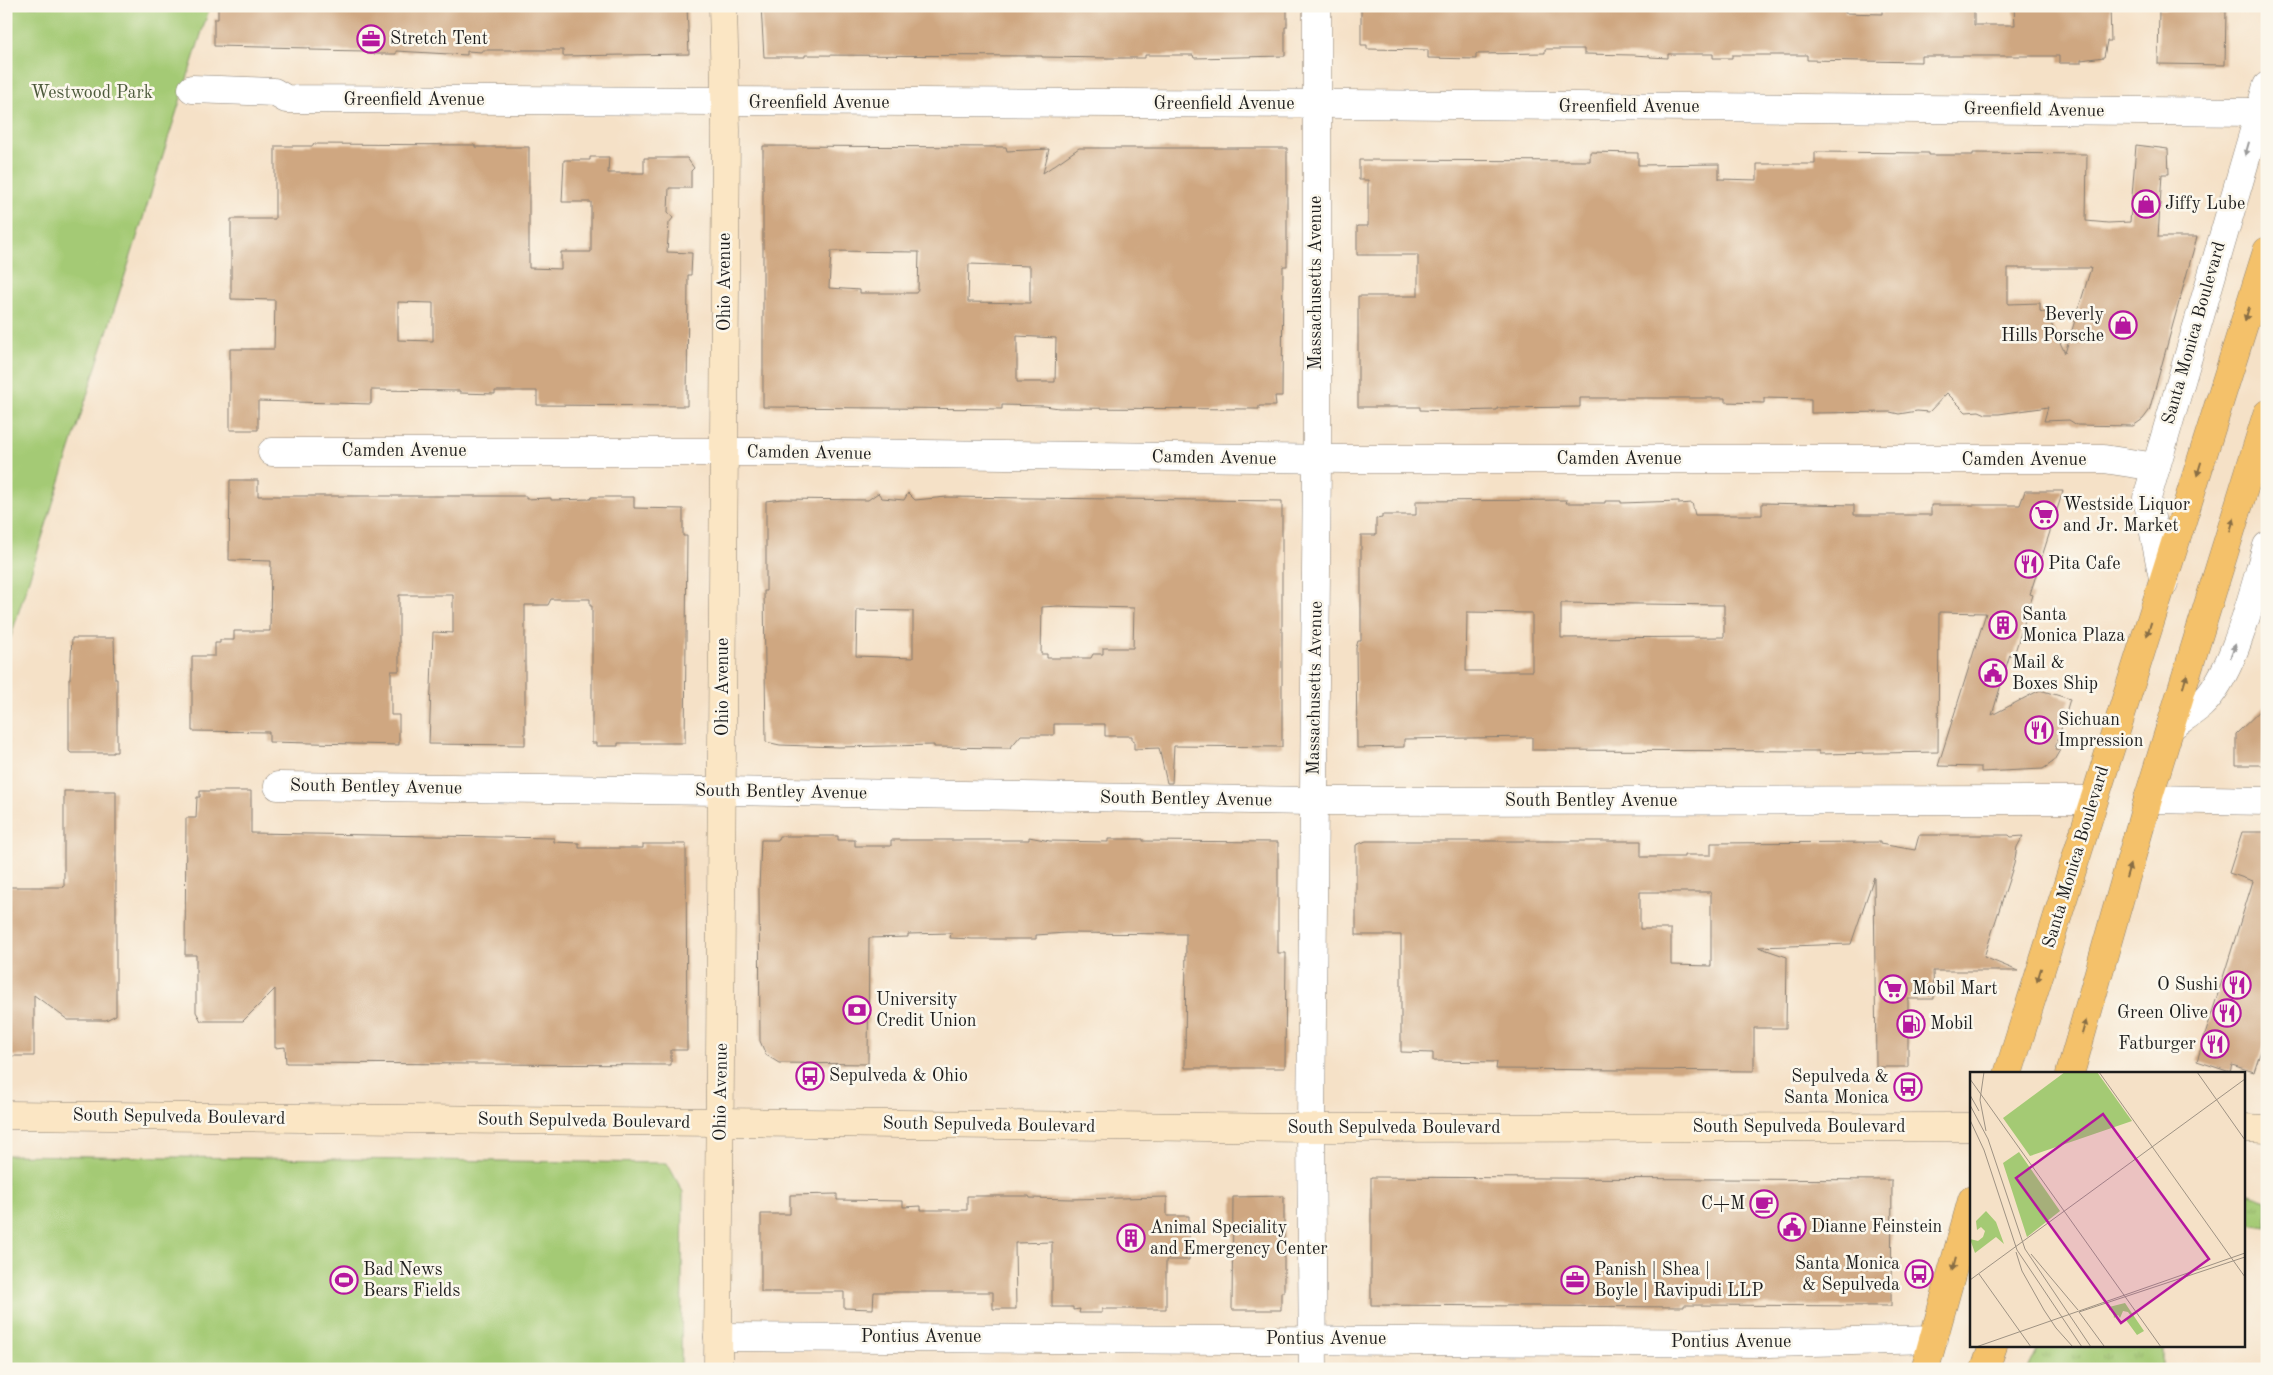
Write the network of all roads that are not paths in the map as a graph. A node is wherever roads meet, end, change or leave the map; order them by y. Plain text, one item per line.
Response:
1 (722, 6) edge
2 (1317, 6) edge
3 (2267, 86) edge
4 (192, 89) dead end
5 (726, 102) junction
6 (1316, 104) junction
7 (2258, 112) junction
8 (2267, 250) edge
9 (2267, 414) edge
10 (272, 452) dead end
11 (724, 452) junction
12 (1317, 459) junction
13 (2156, 467) junction
14 (2267, 546) edge
15 (2164, 583) junction
16 (2170, 727) junction
17 (278, 786) dead end
18 (723, 791) junction
19 (2148, 799) junction
20 (2093, 800) junction
21 (2267, 800) edge
22 (1314, 802) junction
23 (2009, 1072) edge
24 (2071, 1072) edge
25 (6, 1115) edge
26 (720, 1123) junction
27 (1970, 1127) edge
28 (1311, 1128) junction
29 (2246, 1128) edge
30 (2267, 1128) edge
31 (1970, 1207) edge
32 (718, 1337) junction
33 (1313, 1339) junction
34 (1934, 1339) junction
35 (1992, 1348) edge
36 (718, 1369) edge
37 (1313, 1369) edge
38 (1925, 1369) edge
39 (1986, 1369) edge

1 - 5 main road, Ohio Avenue
2 - 6 street, Massachusetts Avenue
3 - 7 street, Santa Monica Boulevard
4 - 5 street, Greenfield Avenue
5 - 6 street, Greenfield Avenue
5 - 11 main road, Ohio Avenue
6 - 7 street, Greenfield Avenue
6 - 12 street, Massachusetts Avenue
7 -> 13 street, Santa Monica Boulevard
8 -> 15 main road, Santa Monica Boulevard
16 -> 9 main road
10 - 11 street, Camden Avenue
11 - 12 street, Camden Avenue
11 - 18 main road, Ohio Avenue
12 - 13 street, Camden Avenue
12 - 22 street, Massachusetts Avenue
13 - 15 street, Santa Monica Boulevard
16 -> 14 street
15 -> 20 main road, Santa Monica Boulevard
16 - 19 main road
17 - 18 street, South Bentley Avenue
18 - 22 street, South Bentley Avenue
18 - 26 main road, Ohio Avenue
19 - 21 street
24 -> 19 main road
20 - 22 street, South Bentley Avenue
20 -> 23 main road, Santa Monica Boulevard
22 - 28 street, Massachusetts Avenue
25 - 26 main road, South Sepulveda Boulevard
26 - 28 main road, South Sepulveda Boulevard
26 - 32 main road, Ohio Avenue
27 - 28 main road, South Sepulveda Boulevard
28 - 33 street, Massachusetts Avenue
29 - 30 main road
31 -> 34 main road
32 - 33 street, Pontius Avenue
32 - 36 main road, Ohio Avenue
33 - 34 street, Pontius Avenue
33 - 37 street, Massachusetts Avenue
34 - 38 main road
35 - 39 main road

